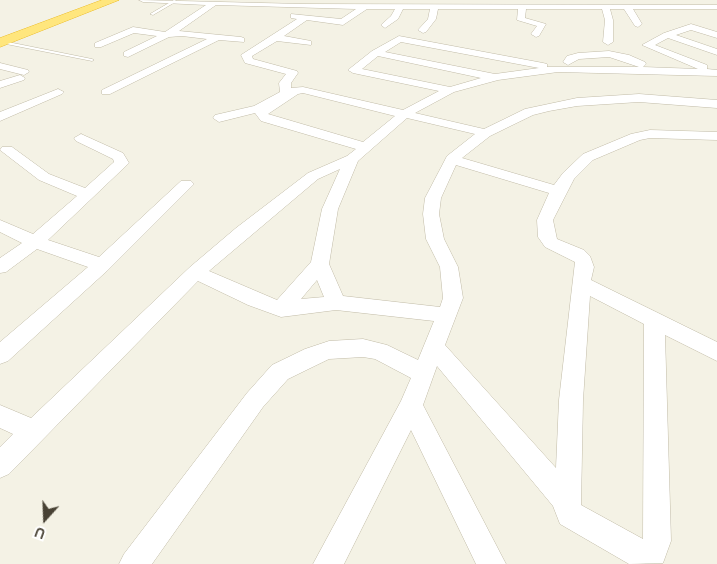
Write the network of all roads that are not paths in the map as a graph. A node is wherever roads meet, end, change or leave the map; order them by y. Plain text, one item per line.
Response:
1 (113, 0) edge
2 (143, 0) edge
3 (175, 1) edge
4 (214, 3) junction
5 (224, 3) junction
6 (318, 3) edge
7 (444, 3) edge
8 (252, 4) junction
9 (303, 6) junction
10 (365, 6) junction
11 (400, 6) junction
12 (434, 7) junction
13 (522, 7) junction
14 (627, 7) junction
15 (712, 7) edge
16 (606, 8) junction
17 (671, 8) junction
18 (152, 14) dead end
19 (239, 15) dead end
20 (304, 18) junction
21 (638, 24) dead end
22 (384, 25) dead end
23 (423, 30) dead end
24 (182, 33) junction
25 (717, 33) edge
26 (536, 34) dead end
27 (667, 34) junction
28 (165, 35) junction
29 (218, 37) junction
30 (276, 38) junction
31 (241, 40) dead end
32 (608, 42) dead end
33 (308, 43) dead end
34 (1, 44) edge
35 (717, 52) edge
36 (376, 53) junction
37 (128, 54) junction
38 (92, 60) dead end
39 (164, 64) junction
40 (0, 66) edge
41 (563, 69) junction
42 (614, 69) junction
43 (654, 70) junction
44 (717, 73) edge
45 (497, 77) junction
46 (0, 85) edge
47 (450, 90) junction
48 (632, 90) junction
49 (58, 92) dead end
50 (106, 92) dead end
51 (715, 105) edge
52 (406, 113) junction
53 (0, 117) edge
54 (219, 118) dead end
55 (485, 133) junction
56 (717, 136) edge
57 (81, 138) dead end
58 (365, 147) junction
59 (7, 150) dead end
60 (352, 158) junction
61 (452, 160) junction
62 (313, 176) junction
63 (340, 183) junction
64 (186, 184) dead end
65 (558, 191) junction
66 (86, 194) junction
67 (0, 225) edge
68 (35, 242) junction
69 (320, 264) junction
70 (102, 265) junction
71 (0, 266) edge
72 (196, 272) junction
73 (581, 283) junction
74 (336, 303) junction
75 (281, 309) junction
76 (446, 315) junction
77 (654, 319) junction
78 (434, 348) junction
79 (717, 352) edge
80 (0, 355) edge
81 (424, 374) junction
82 (411, 406) junction
83 (0, 416) edge
84 (34, 432) junction
85 (0, 465) edge
86 (567, 500) junction
87 (134, 564) edge
88 (328, 564) edge
89 (491, 564) edge

1 - 34 highway
2 - 3 street
3 - 4 street
3 - 18 lane
4 - 5 street
4 - 28 street
5 - 8 street
5 - 24 street
6 - 9 street
6 - 10 street
7 - 12 street
7 - 13 street
8 - 9 street
8 - 19 street
9 - 20 street
10 - 11 street
10 - 20 street
11 - 12 street
11 - 22 street
12 - 23 street
13 - 16 street
13 - 26 street
14 - 16 street
14 - 17 street
14 - 21 street
15 - 17 street
16 - 32 street
17 - 25 street
20 - 30 street
24 - 28 street
24 - 29 street
25 - 27 street
27 - 35 street
27 - 44 street
28 - 37 street
28 - 37 street
29 - 31 street
29 - 39 street
30 - 33 street
30 - 54 street
34 - 38 lane
36 - 41 street
36 - 45 street
36 - 47 street
37 - 39 street
39 - 50 street
40 - 46 street
41 - 42 street
41 - 43 street
41 - 45 street
42 - 43 street
42 - 48 street
43 - 44 street
45 - 47 street
47 - 52 street
48 - 51 street
48 - 55 street
49 - 53 street
52 - 55 street
52 - 58 street
52 - 58 street
55 - 61 street
56 - 65 street
57 - 66 street
58 - 60 street
59 - 66 street
60 - 62 street
60 - 63 street
61 - 65 street
61 - 76 street
62 - 63 street
62 - 72 street
63 - 69 street
64 - 70 street
65 - 73 street
66 - 68 street
67 - 68 street
68 - 70 street
68 - 71 street
69 - 74 street
69 - 75 street
70 - 80 street
72 - 75 street
72 - 84 street
73 - 77 street
73 - 86 street
74 - 75 street
74 - 76 street
76 - 78 street
77 - 79 street
77 - 86 street
78 - 81 street
78 - 86 street
81 - 82 street
81 - 87 street
82 - 88 street
82 - 89 street
83 - 84 street
84 - 85 street

